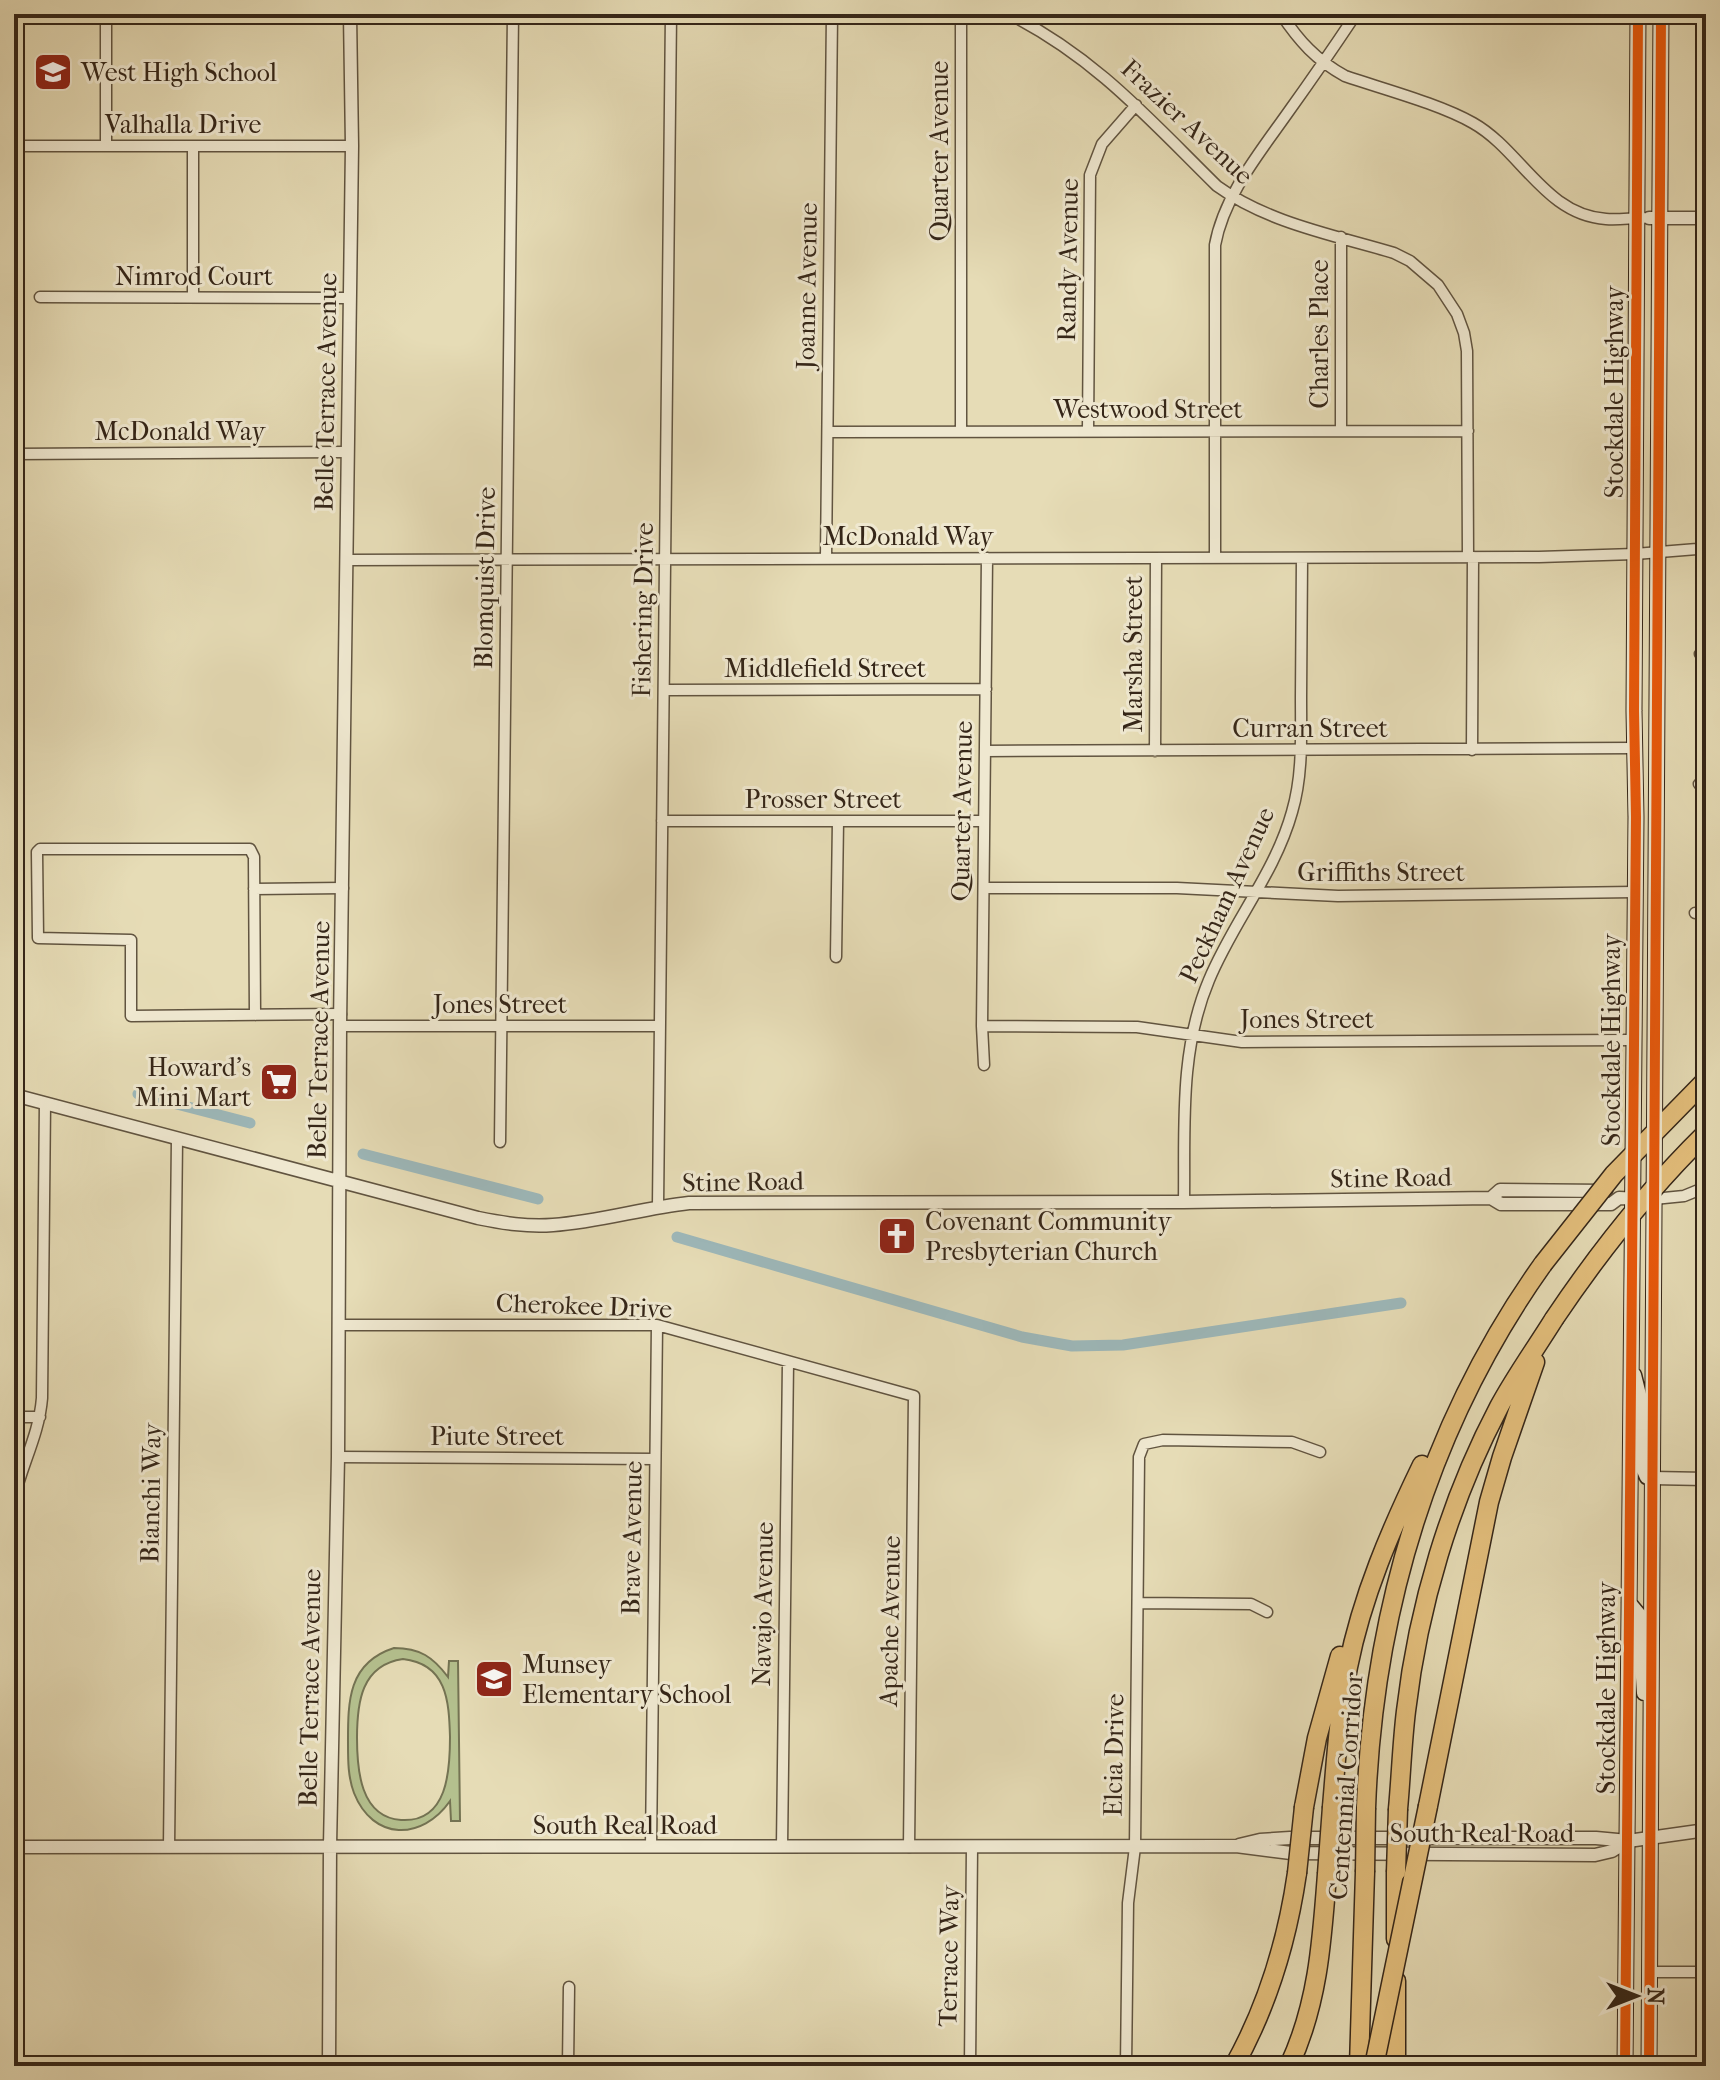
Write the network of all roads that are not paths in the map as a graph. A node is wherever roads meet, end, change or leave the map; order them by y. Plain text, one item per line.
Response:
1 (106, 14) edge
2 (350, 14) edge
3 (513, 14) edge
4 (671, 14) edge
5 (832, 14) edge
6 (961, 14) edge
7 (1009, 14) edge
8 (1281, 14) edge
9 (1356, 14) edge
10 (1638, 14) edge
11 (1661, 14) edge
12 (1323, 63) junction
13 (1136, 105) junction
14 (14, 146) edge
15 (106, 146) junction
16 (193, 146) junction
17 (352, 146) junction
18 (1232, 197) junction
19 (1649, 218) junction
20 (1706, 218) edge
21 (1341, 237) junction
22 (40, 297) dead end
23 (193, 297) junction
24 (349, 298) junction
25 (961, 431) junction
26 (1088, 431) junction
27 (1214, 431) junction
28 (1341, 431) junction
29 (1468, 431) junction
30 (828, 432) junction
31 (347, 452) junction
32 (14, 454) edge
33 (1706, 544) edge
34 (1647, 553) junction
35 (1470, 557) junction
36 (665, 558) junction
37 (826, 558) junction
38 (987, 558) junction
39 (1156, 558) junction
40 (1215, 558) junction
41 (1302, 558) junction
42 (507, 559) junction
43 (347, 560) junction
44 (986, 689) junction
45 (664, 690) junction
46 (1635, 748) junction
47 (1301, 750) junction
48 (1472, 750) junction
49 (985, 751) junction
50 (1155, 751) junction
51 (662, 821) junction
52 (838, 821) junction
53 (984, 821) junction
54 (343, 888) junction
55 (984, 888) junction
56 (254, 889) junction
57 (1256, 892) junction
58 (1634, 892) junction
59 (836, 957) dead end
60 (255, 1015) junction
61 (340, 1020) junction
62 (502, 1026) junction
63 (660, 1026) junction
64 (982, 1026) junction
65 (1192, 1035) junction
66 (1632, 1040) junction
67 (984, 1065) dead end
68 (1706, 1080) edge
69 (14, 1095) edge
70 (45, 1103) junction
71 (1706, 1133) edge
72 (177, 1139) junction
73 (500, 1142) dead end
74 (340, 1181) junction
75 (1706, 1187) edge
76 (1625, 1198) junction
77 (1654, 1199) junction
78 (1184, 1202) junction
79 (658, 1206) junction
80 (1551, 1324) junction
81 (339, 1325) junction
82 (657, 1325) junction
83 (1481, 1361) junction
84 (788, 1362) junction
85 (1630, 1364) junction
86 (914, 1396) joint
87 (14, 1417) edge
88 (40, 1417) junction
89 (1320, 1452) dead end
90 (338, 1457) junction
91 (655, 1459) junction
92 (1652, 1478) junction
93 (1706, 1479) edge
94 (14, 1499) edge
95 (1375, 1572) junction
96 (1138, 1603) junction
97 (1629, 1603) junction
98 (1267, 1612) dead end
99 (1651, 1724) junction
100 (1706, 1830) edge
101 (1651, 1838) junction
102 (1628, 1841) junction
103 (330, 1846) junction
104 (14, 1847) edge
105 (169, 1847) junction
106 (651, 1847) junction
107 (782, 1847) junction
108 (909, 1847) junction
109 (972, 1847) junction
110 (1135, 1847) junction
111 (1651, 1972) junction
112 (1706, 1972) edge
113 (569, 1987) dead end
114 (329, 2066) edge
115 (568, 2066) edge
116 (970, 2066) edge
117 (1126, 2066) edge
118 (1234, 2066) edge
119 (1289, 2066) edge
120 (1359, 2066) edge
121 (1374, 2066) edge
122 (1396, 2066) edge
123 (1625, 2066) edge
124 (1649, 2066) edge

1 - 15 street
2 - 17 street, Belle Terrace Avenue
3 - 42 street, Blomquist Drive
4 - 36 street, Fishering Drive
5 - 30 street, Joanne Avenue
6 - 25 street, Quarter Avenue
7 - 13 street, Frazier Avenue
8 - 12 street
9 - 12 street
10 - 19 main road, Stockdale Highway
11 - 19 main road, Stockdale Highway
12 - 18 street
12 - 19 street
13 - 18 street, Frazier Avenue
13 - 26 street, Randy Avenue
14 - 15 street, Valhalla Drive
15 - 16 street, Valhalla Drive
16 - 17 street, Valhalla Drive
16 - 23 street
17 - 24 street, Belle Terrace Avenue
18 - 21 street, Frazier Avenue
18 - 27 street
19 - 20 street
19 - 34 main road, Stockdale Highway
19 - 34 main road, Stockdale Highway
21 - 28 street, Charles Place
21 - 29 street, Frazier Avenue
22 - 23 street, Nimrod Court
23 - 24 street, Nimrod Court
24 - 31 street, Belle Terrace Avenue
25 - 26 street, Westwood Street
25 - 30 street, Westwood Street
26 - 27 street, Westwood Street
27 - 28 street, Westwood Street
27 - 40 street
28 - 29 street, Westwood Street
29 - 35 street, Frazier Avenue
30 - 37 street, Joanne Avenue
31 - 32 street, McDonald Way
31 - 43 street, Belle Terrace Avenue
33 - 34 street, McDonald Way
34 - 35 street, McDonald Way
34 - 46 main road, Stockdale Highway
34 - 77 main road, Stockdale Highway
35 - 41 street, McDonald Way
35 - 48 street, Frazier Avenue
36 - 37 street, McDonald Way
36 - 42 street, McDonald Way
36 - 45 street, Fishering Drive
37 - 38 street, McDonald Way
38 - 39 street, McDonald Way
38 - 44 street, Quarter Avenue
39 - 40 street, McDonald Way
39 - 50 street, Marsha Street
40 - 41 street, McDonald Way
41 - 47 street, Peckham Avenue
42 - 43 street, McDonald Way
42 - 62 street, Blomquist Drive
43 - 54 street, Belle Terrace Avenue
44 - 45 street, Middlefield Street
44 - 49 street, Quarter Avenue
45 - 51 street, Fishering Drive
46 - 48 street, Curran Street
46 - 58 main road, Stockdale Highway
47 - 48 street, Curran Street
47 - 50 street, Curran Street
47 - 57 street, Peckham Avenue
49 - 50 street, Curran Street
49 - 53 street, Quarter Avenue
51 - 52 street, Prosser Street
51 - 63 street, Fishering Drive
52 - 53 street, Prosser Street
52 - 59 street
53 - 55 street, Quarter Avenue
54 - 56 street
54 - 61 street, Belle Terrace Avenue
55 - 57 street, Griffiths Street
55 - 64 street, Quarter Avenue
56 - 60 street
56 - 60 street, Jones Street
57 - 58 street, Griffiths Street
57 - 65 street, Peckham Avenue
58 - 66 main road, Stockdale Highway
60 - 61 street, Jones Street
61 - 62 street, Jones Street
61 - 74 street, Belle Terrace Avenue
62 - 63 street, Jones Street
62 - 73 street, Blomquist Drive
63 - 79 street, Fishering Drive
64 - 65 street, Jones Street
64 - 67 street, Quarter Avenue
65 - 66 street, Jones Street
65 - 78 street, Peckham Avenue
66 - 76 main road, Stockdale Highway
68 - 83 highway, Centennial Corridor, bridge
69 - 70 street, Stine Road
70 - 72 street, Stine Road
70 - 88 street
71 - 80 highway, Centennial Corridor, bridge
72 - 74 street, Stine Road
72 - 105 street, Bianchi Way
74 - 79 street, Stine Road
74 - 81 street, Belle Terrace Avenue
75 - 77 street
76 - 77 street, Stine Road
76 - 78 street, Stine Road
76 - 85 main road, Stockdale Highway
77 - 92 main road, Stockdale Highway
78 - 79 street, Stine Road
80 - 121 highway, bridge
80 - 122 highway, Centennial Corridor, bridge
81 - 82 street, Cherokee Drive
81 - 90 street, Belle Terrace Avenue
82 - 84 street, Cherokee Drive
82 - 91 street, Brave Avenue
83 - 95 highway
83 - 120 highway, Centennial Corridor, bridge
84 - 86 street, Cherokee Drive
84 - 107 street, Navajo Avenue
85 - 92 main road
85 - 97 main road, Stockdale Highway
86 - 108 street, Apache Avenue
87 - 88 street
88 - 94 street
89 - 96 street, Elcia Drive
90 - 91 street, Piute Street
90 - 103 street, Belle Terrace Avenue
91 - 106 street, Brave Avenue
92 - 93 street
92 - 99 main road, Stockdale Highway
95 - 118 highway, bridge
95 - 119 highway, bridge
96 - 98 street
96 - 110 street, Elcia Drive
97 - 99 main road
97 - 102 main road, Stockdale Highway
99 - 101 main road, Stockdale Highway
100 - 101 street, South Real Road
101 - 102 street, South Real Road
101 - 111 main road, Stockdale Highway
102 - 110 street, South Real Road
102 - 123 main road, Stockdale Highway
103 - 105 street, South Real Road
103 - 106 street, South Real Road
103 - 114 street, Belle Terrace Avenue
104 - 105 street, South Real Road
106 - 107 street, South Real Road
107 - 108 street, South Real Road
108 - 109 street, South Real Road
109 - 110 street, South Real Road
109 - 116 street, Terrace Way
110 - 117 street, Elcia Drive
111 - 112 street
111 - 124 main road, Stockdale Highway
113 - 115 street

